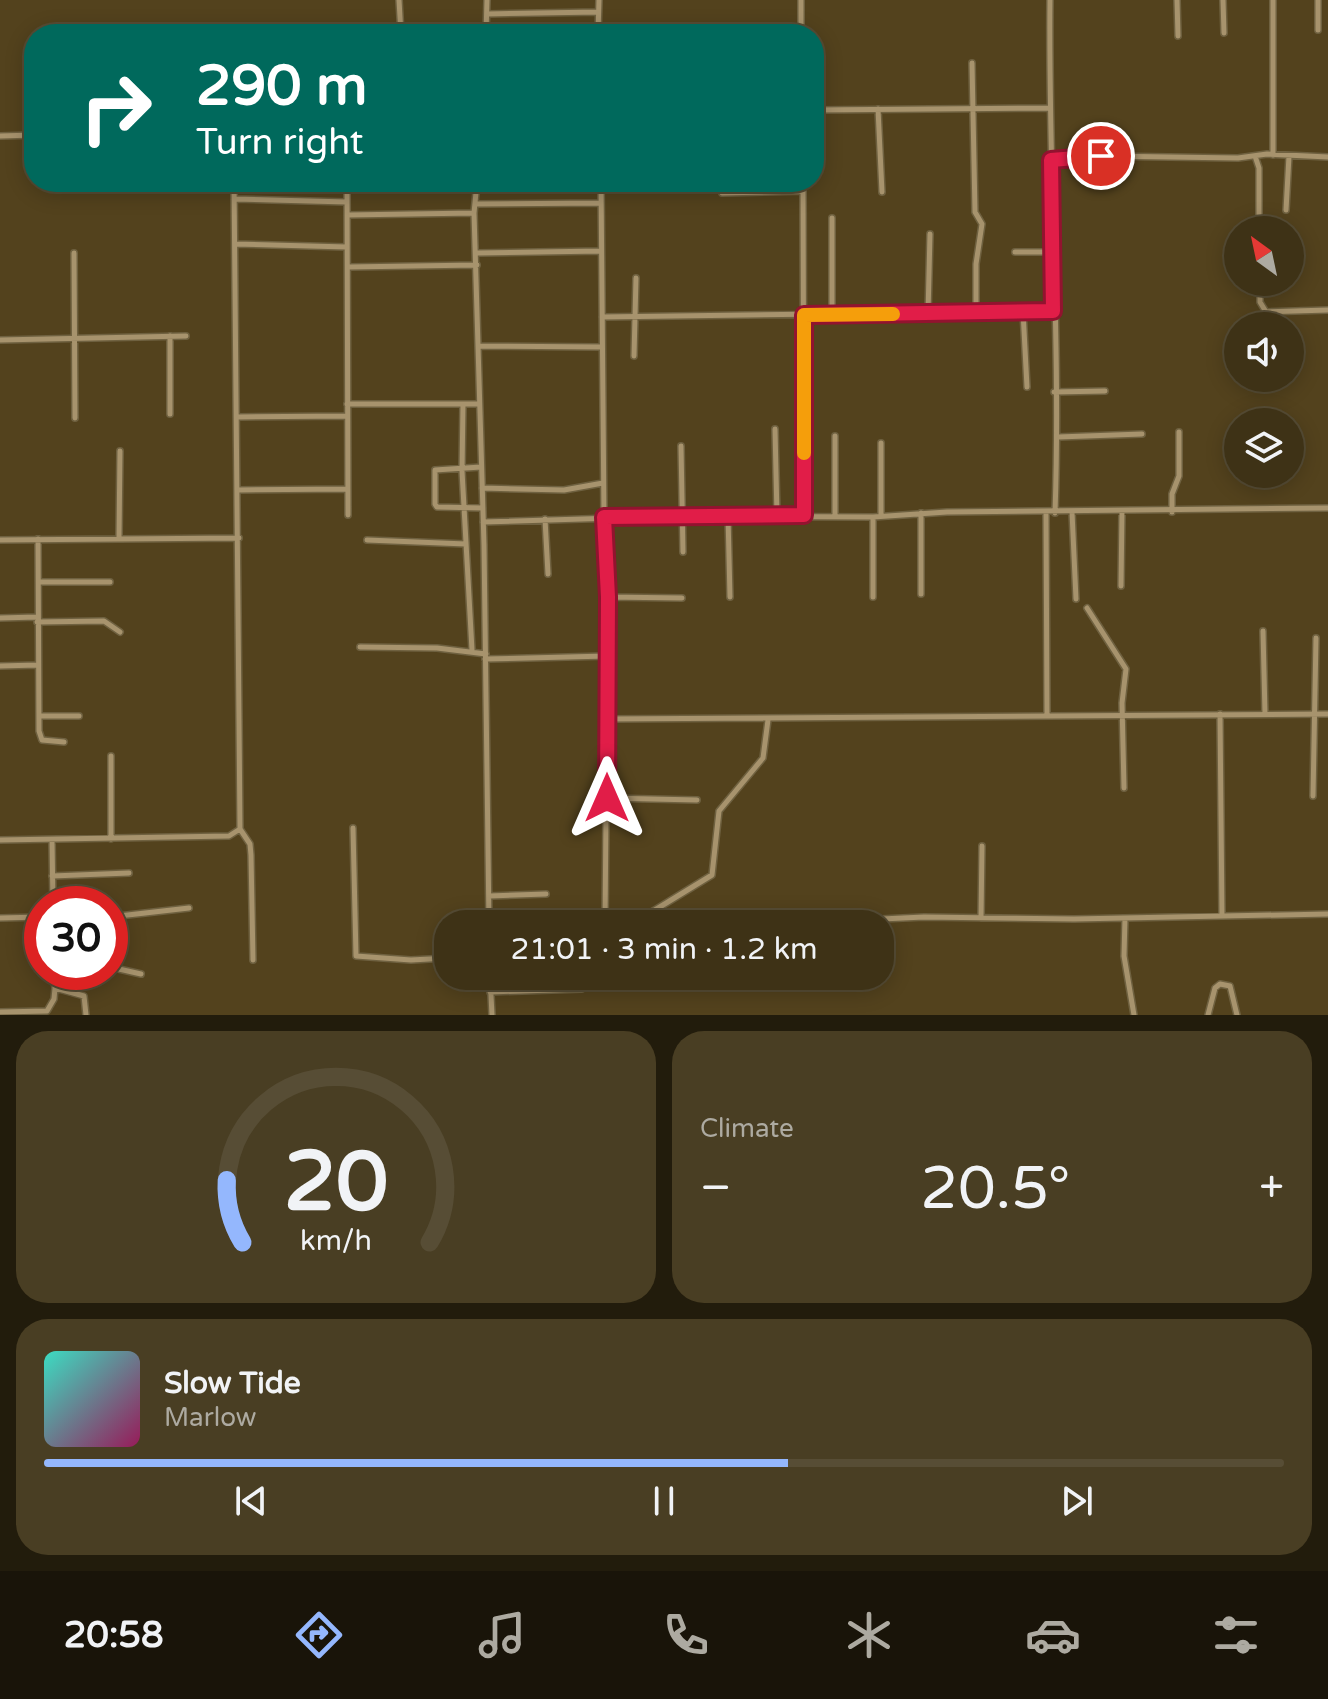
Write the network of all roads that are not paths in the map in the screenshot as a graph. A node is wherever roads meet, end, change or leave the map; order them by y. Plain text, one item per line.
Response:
1 (399, 0) edge
2 (487, 0) edge
3 (599, 0) edge
4 (801, 0) edge
5 (1050, 0) edge
6 (1177, 0) edge
7 (1223, 0) edge
8 (1273, 0) edge
9 (1318, 0) edge
10 (598, 12) junction
11 (487, 14) junction
12 (400, 24) edge
13 (486, 24) edge
14 (598, 24) edge
15 (801, 24) edge
16 (1318, 30) dead end
17 (1224, 33) dead end
18 (1178, 36) dead end
19 (972, 63) dead end
20 (1050, 108) junction
21 (878, 109) junction
22 (824, 110) edge
23 (974, 110) junction
24 (24, 135) edge
25 (0, 136) edge
26 (1273, 155) junction
27 (1255, 156) junction
28 (1289, 156) junction
29 (1328, 157) edge
30 (1051, 160) junction
31 (234, 192) edge
32 (347, 192) edge
33 (476, 192) edge
34 (601, 192) edge
35 (762, 192) edge
36 (803, 192) edge
37 (882, 192) dead end
38 (722, 193) dead end
39 (234, 199) junction
40 (347, 202) junction
41 (601, 203) junction
42 (475, 204) junction
43 (1286, 210) dead end
44 (474, 213) junction
45 (347, 215) junction
46 (1259, 216) edge
47 (832, 218) dead end
48 (930, 234) dead end
49 (235, 244) junction
50 (347, 247) junction
51 (601, 251) junction
52 (1015, 252) dead end
53 (1053, 252) junction
54 (74, 253) dead end
55 (478, 253) junction
56 (477, 265) junction
57 (348, 267) junction
58 (636, 278) dead end
59 (1260, 296) edge
60 (1328, 310) edge
61 (1023, 311) junction
62 (1053, 311) junction
63 (976, 313) junction
64 (928, 314) junction
65 (804, 315) junction
66 (832, 315) junction
67 (602, 317) junction
68 (635, 317) junction
69 (170, 336) junction
70 (186, 336) dead end
71 (74, 338) junction
72 (0, 340) edge
73 (478, 346) junction
74 (602, 347) junction
75 (634, 356) dead end
76 (1027, 387) dead end
77 (1105, 391) dead end
78 (1054, 392) junction
79 (347, 404) junction
80 (463, 404) junction
81 (478, 404) junction
82 (170, 414) dead end
83 (347, 416) junction
84 (237, 417) junction
85 (75, 418) dead end
86 (775, 429) dead end
87 (1179, 432) dead end
88 (1142, 434) dead end
89 (835, 436) dead end
90 (1058, 437) junction
91 (881, 443) dead end
92 (681, 446) dead end
93 (120, 451) dead end
94 (481, 467) junction
95 (462, 468) junction
96 (603, 483) junction
97 (482, 488) junction
98 (348, 489) junction
99 (238, 490) junction
100 (464, 508) junction
101 (483, 508) junction
102 (1328, 508) edge
103 (1122, 511) junction
104 (1072, 512) junction
105 (1172, 512) junction
106 (921, 513) junction
107 (1046, 513) junction
108 (1055, 513) junction
109 (348, 515) dead end
110 (804, 515) junction
111 (681, 516) junction
112 (728, 516) junction
113 (777, 516) junction
114 (835, 516) junction
115 (881, 516) junction
116 (604, 517) junction
117 (873, 517) junction
118 (545, 519) junction
119 (483, 522) junction
120 (119, 538) junction
121 (239, 538) junction
122 (38, 539) junction
123 (0, 540) edge
124 (367, 540) dead end
125 (466, 544) junction
126 (683, 552) dead end
127 (548, 574) dead end
128 (39, 582) junction
129 (110, 582) dead end
130 (1121, 586) dead end
131 (921, 594) dead end
132 (608, 597) junction
133 (730, 597) dead end
134 (873, 597) dead end
135 (682, 598) dead end
136 (1076, 599) dead end
137 (1087, 608) dead end
138 (0, 618) edge
139 (37, 620) junction
140 (1263, 631) dead end
141 (120, 632) dead end
142 (1316, 638) dead end
143 (360, 647) dead end
144 (472, 650) junction
145 (486, 656) junction
146 (607, 656) junction
147 (37, 665) junction
148 (0, 666) edge
149 (1047, 714) junction
150 (1124, 714) junction
151 (1220, 714) junction
152 (1265, 714) junction
153 (1314, 714) junction
154 (1328, 714) edge
155 (40, 716) junction
156 (79, 716) dead end
157 (606, 719) junction
158 (768, 720) junction
159 (64, 742) dead end
160 (111, 756) dead end
161 (1124, 788) dead end
162 (1313, 796) dead end
163 (607, 798) junction
164 (697, 800) dead end
165 (353, 828) dead end
166 (240, 829) junction
167 (111, 839) junction
168 (0, 840) edge
169 (52, 840) junction
170 (982, 846) dead end
171 (129, 873) dead end
172 (52, 876) junction
173 (52, 886) edge
174 (546, 894) dead end
175 (489, 896) junction
176 (189, 908) dead end
177 (489, 910) edge
178 (606, 910) edge
179 (654, 910) edge
180 (1328, 914) edge
181 (128, 915) edge
182 (1222, 916) junction
183 (24, 917) edge
184 (0, 918) edge
185 (981, 918) junction
186 (1125, 918) junction
187 (894, 920) edge
188 (434, 959) edge
189 (253, 960) dead end
190 (128, 971) edge
191 (141, 974) dead end
192 (55, 990) edge
193 (62, 990) edge
194 (551, 990) edge
195 (490, 992) joint
196 (0, 1012) edge
197 (86, 1015) edge
198 (492, 1015) edge
199 (1134, 1015) edge
200 (1208, 1015) edge
201 (1237, 1015) edge

1 - 12 street
2 - 11 street
3 - 10 street
4 - 15 street
5 - 20 street
6 - 18 street
7 - 17 street
8 - 26 street
9 - 16 street
10 - 11 street
10 - 14 street
11 - 13 street
19 - 23 street
20 - 23 street
20 - 30 street
21 - 22 street
21 - 23 street
21 - 37 street
23 - 63 street
24 - 25 street
26 - 27 street
26 - 28 street
27 - 30 street
27 - 46 street
28 - 29 street
28 - 43 street
30 - 53 street
31 - 39 street
32 - 40 street
33 - 42 street
34 - 41 street
35 - 38 street
36 - 65 street
39 - 40 street
39 - 49 street
40 - 45 street
41 - 42 street
41 - 51 street
42 - 44 street
44 - 45 street
44 - 55 street
45 - 50 street
47 - 66 street
48 - 64 street
49 - 50 street
49 - 84 street
50 - 57 street
51 - 55 street
51 - 67 street
52 - 53 street
53 - 62 street
54 - 71 street
55 - 56 street
56 - 57 street
56 - 73 street
57 - 79 street
58 - 68 street
59 - 60 street
61 - 62 street
61 - 63 street
61 - 76 street
62 - 78 street
63 - 64 street
64 - 66 street
65 - 66 street
65 - 68 street
65 - 110 street
67 - 68 street
67 - 74 street
68 - 75 street
69 - 70 street
69 - 71 street
69 - 82 street
71 - 72 street
71 - 85 street
73 - 74 street
73 - 81 street
74 - 96 street
77 - 78 street
78 - 90 street
79 - 80 street
79 - 83 street
80 - 81 street
80 - 95 street
81 - 94 street
83 - 84 street
83 - 98 street
84 - 99 street
86 - 113 street
87 - 105 street
88 - 90 street
89 - 114 street
90 - 108 street
91 - 115 street
92 - 111 street
93 - 120 street
94 - 95 street
94 - 97 street
95 - 100 street
95 - 100 street
96 - 97 street
96 - 116 street
97 - 101 street
98 - 99 street
98 - 109 street
99 - 121 street
100 - 101 street
100 - 125 street
101 - 119 street
102 - 105 street
103 - 104 street
103 - 105 street
103 - 130 street
104 - 108 street
104 - 136 street
106 - 107 street
106 - 115 street
106 - 131 street
107 - 108 street
107 - 149 street
110 - 113 street
110 - 114 street
111 - 112 street
111 - 116 street
111 - 126 street
112 - 113 street
112 - 133 street
114 - 117 street
115 - 117 street
116 - 118 street
116 - 132 street
117 - 134 street
118 - 119 street
118 - 127 street
119 - 145 street
120 - 121 street
120 - 122 street
121 - 166 street
122 - 123 street
122 - 128 street
124 - 125 street
125 - 144 street
128 - 129 street
128 - 139 street
132 - 135 street
132 - 146 street
137 - 150 street
138 - 139 street
139 - 141 street
139 - 147 street
140 - 152 street
142 - 153 street
143 - 144 street
144 - 145 street
145 - 146 street
145 - 175 street
146 - 157 street
147 - 148 street
147 - 155 street
149 - 150 street
149 - 158 street
150 - 151 street
150 - 161 street
151 - 152 street
151 - 182 street
152 - 153 street
153 - 154 street
153 - 162 street
155 - 156 street
155 - 159 street
157 - 158 street
157 - 163 street
158 - 179 street
160 - 167 street
163 - 164 street
163 - 178 street
165 - 188 street
166 - 167 street
166 - 189 street
167 - 169 street
168 - 169 street
169 - 172 street
170 - 185 street
171 - 172 street
172 - 173 street
174 - 175 street
175 - 177 street
176 - 181 street
180 - 182 street
182 - 186 street
183 - 184 street
185 - 186 street
185 - 187 street
186 - 199 street
190 - 191 street
192 - 196 street
193 - 197 street
194 - 195 street
195 - 198 street
200 - 201 street

